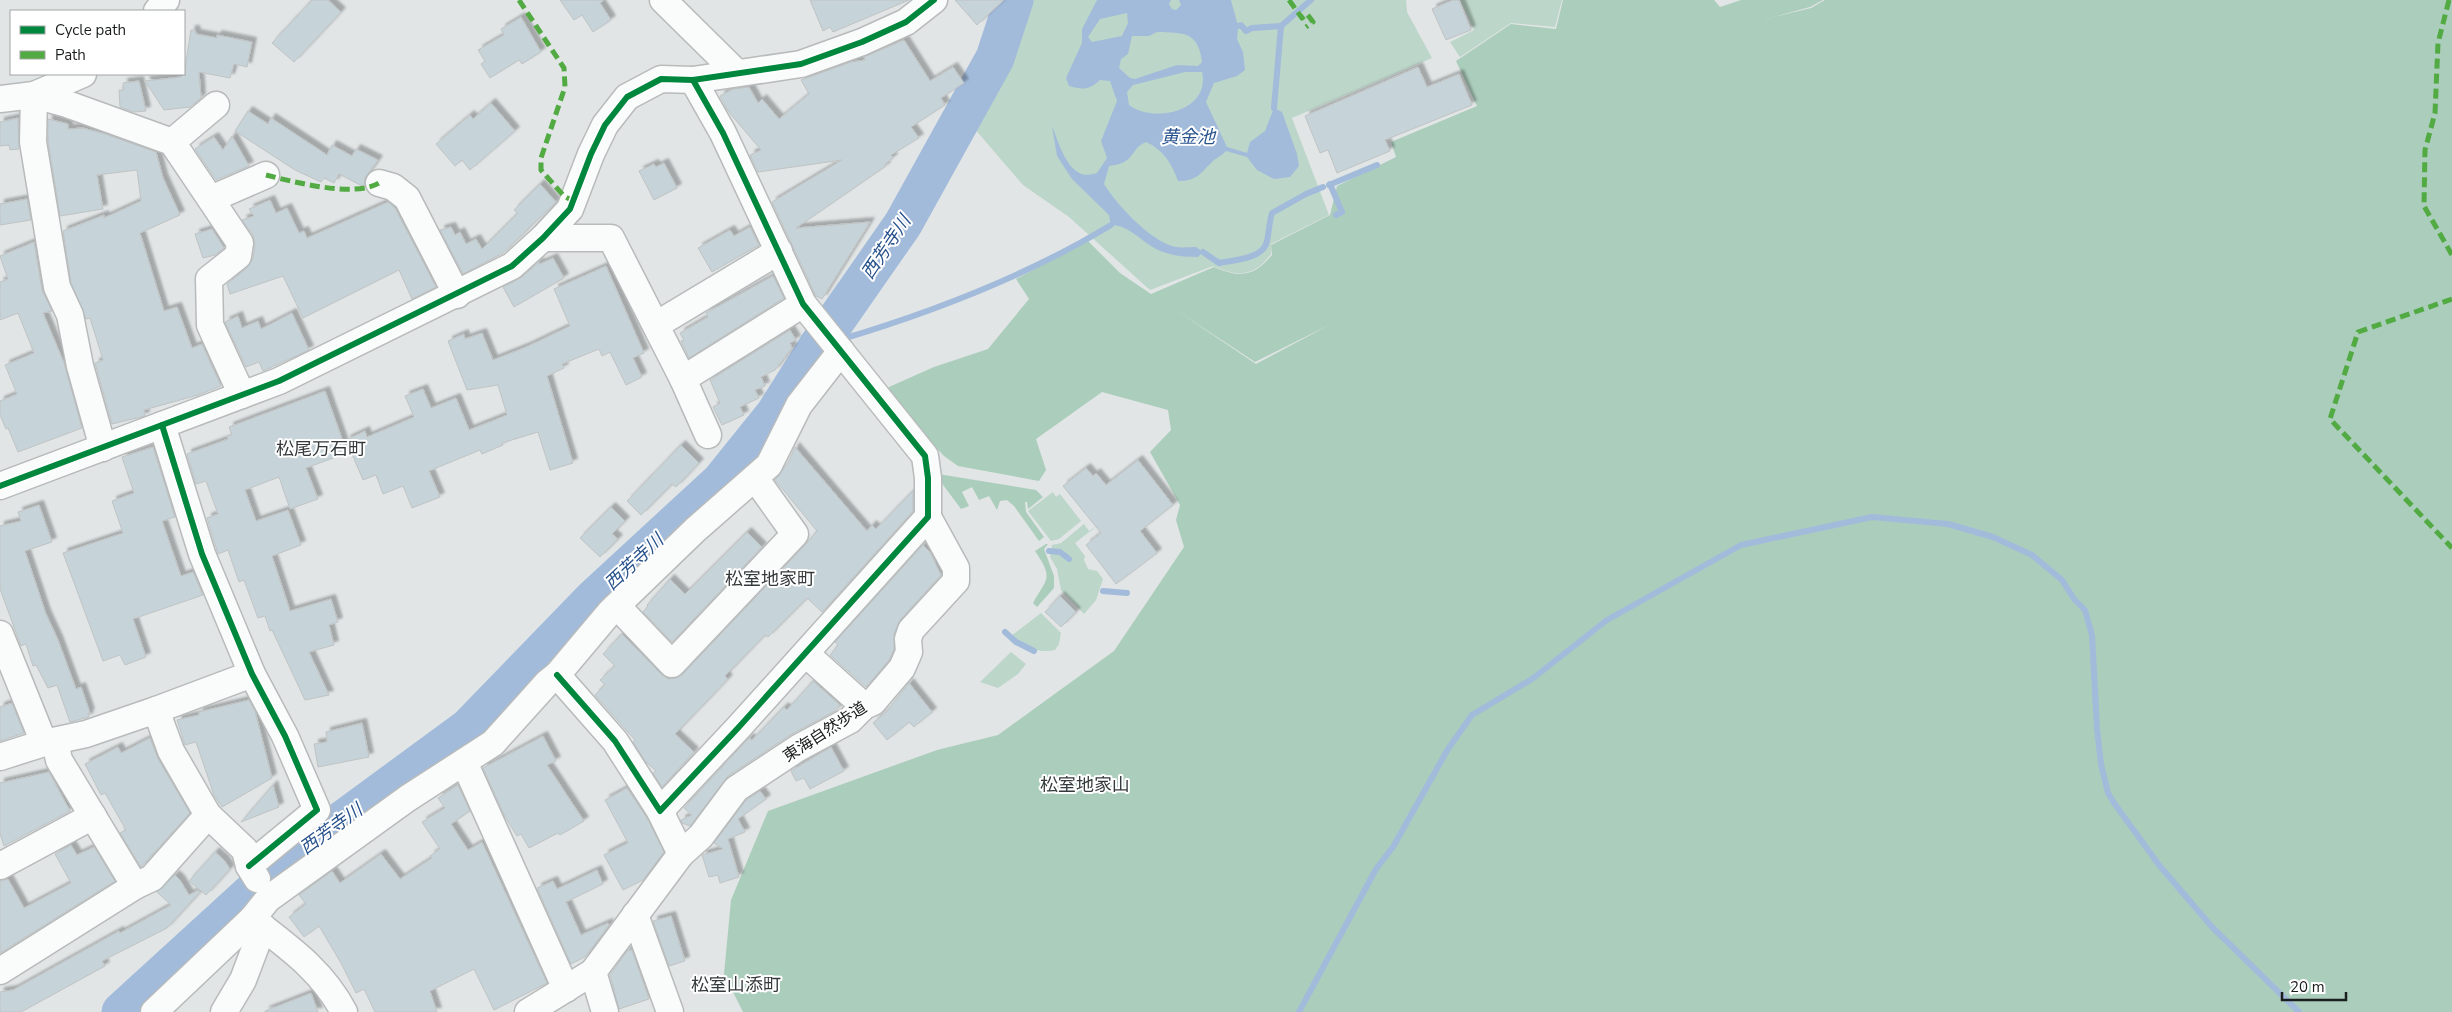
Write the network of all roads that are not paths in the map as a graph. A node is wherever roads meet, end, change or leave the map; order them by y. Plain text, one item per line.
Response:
1 (166, 0) edge
2 (663, 0) edge
3 (929, 1) edge
4 (158, 10) edge
5 (737, 73) junction
6 (81, 75) edge
7 (693, 80) junction
8 (2, 92) edge
9 (34, 96) junction
10 (216, 105) dead end
11 (172, 142) junction
12 (266, 175) dead end
13 (379, 183) dead end
14 (211, 199) junction
15 (543, 238) junction
16 (779, 251) junction
17 (456, 295) junction
18 (803, 304) junction
19 (656, 325) junction
20 (842, 351) junction
21 (683, 379) junction
22 (242, 395) junction
23 (162, 425) junction
24 (708, 435) dead end
25 (103, 448) junction
26 (755, 478) junction
27 (0, 486) edge
28 (928, 517) junction
29 (617, 606) junction
30 (0, 634) edge
31 (806, 654) junction
32 (252, 674) junction
33 (557, 674) junction
34 (864, 706) junction
35 (156, 710) junction
36 (50, 742) junction
37 (0, 756) edge
38 (464, 762) junction
39 (660, 811) junction
40 (208, 815) junction
41 (93, 816) junction
42 (681, 854) junction
43 (0, 866) edge
44 (250, 866) junction
45 (135, 886) junction
46 (261, 915) junction
47 (635, 915) junction
48 (0, 971) edge
49 (593, 972) junction
50 (566, 989) junction
51 (154, 1012) edge
52 (224, 1012) edge
53 (344, 1012) edge
54 (528, 1012) edge
55 (605, 1012) edge
56 (670, 1012) edge

1 - 4 street
2 - 5 street
3 - 5 street
5 - 7 street
6 - 9 street
7 - 15 street
7 - 16 street
8 - 9 street
9 - 11 street
9 - 25 street
10 - 11 street
11 - 14 street
12 - 14 street
13 - 17 street
14 - 22 street
15 - 17 street
15 - 19 street
16 - 18 street
16 - 19 street
17 - 22 street
18 - 20 street
18 - 21 street
19 - 21 street
20 - 26 street
20 - 28 street
21 - 24 street
22 - 23 street
23 - 25 street
23 - 32 street
25 - 27 street
26 - 29 street
26 - 29 street
28 - 31 street
28 - 34 street, 東海自然歩道
29 - 33 street
30 - 36 street
31 - 34 street
31 - 39 street
32 - 35 street
32 - 44 street
33 - 38 street
33 - 39 street
34 - 42 street, 東海自然歩道
35 - 36 street
35 - 40 street
36 - 37 street
36 - 41 street
38 - 46 street
38 - 50 street
39 - 42 street
40 - 44 street
40 - 45 street
41 - 43 street
41 - 45 street
42 - 47 street, 東海自然歩道
44 - 46 street
45 - 48 street
46 - 51 street
46 - 52 street
46 - 53 street
47 - 49 street, 東海自然歩道
47 - 56 street
49 - 50 street
49 - 55 street
50 - 54 street

